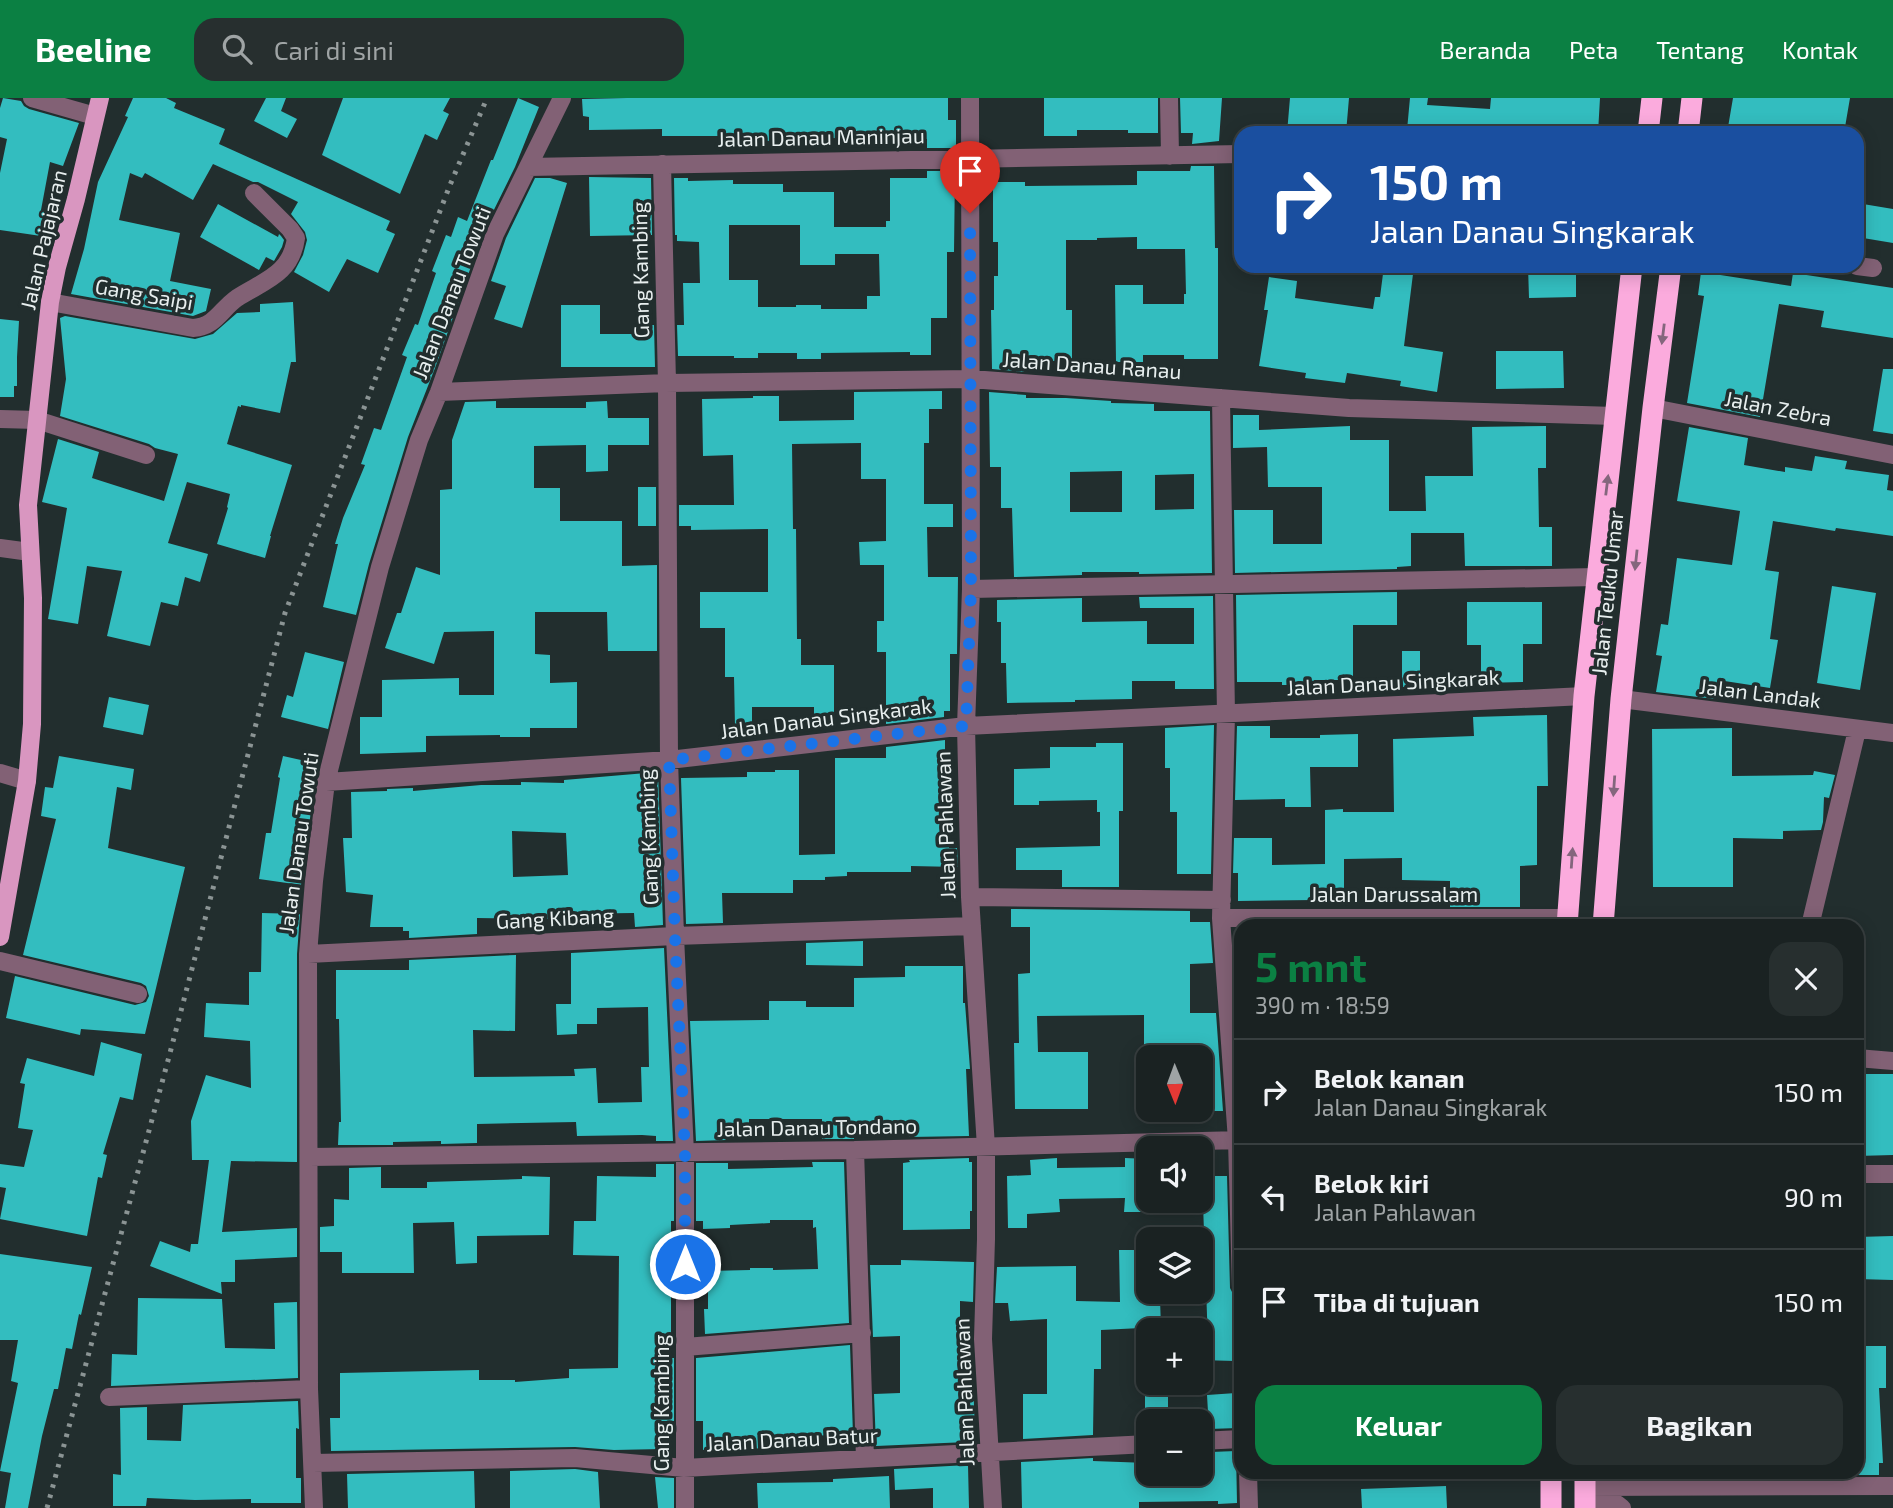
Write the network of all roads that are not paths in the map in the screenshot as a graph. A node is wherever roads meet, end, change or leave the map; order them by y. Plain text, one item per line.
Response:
1 (32, 98) edge
2 (100, 98) edge
3 (562, 98) edge
4 (970, 98) edge
5 (1168, 98) edge
6 (1652, 98) edge
7 (1692, 98) edge
8 (95, 116) junction
9 (1649, 126) edge
10 (1689, 126) edge
11 (1234, 154) edge
12 (1170, 156) junction
13 (970, 158) junction
14 (662, 164) junction
15 (528, 167) junction
16 (254, 193) dead end
17 (1631, 273) edge
18 (1670, 273) edge
19 (50, 302) junction
20 (971, 379) junction
21 (667, 383) junction
22 (439, 392) junction
23 (1221, 398) junction
24 (1653, 408) junction
25 (1615, 416) junction
26 (0, 419) edge
27 (37, 420) junction
28 (146, 455) dead end
29 (1893, 455) edge
30 (0, 548) edge
31 (30, 552) junction
32 (1596, 577) junction
33 (1225, 584) junction
34 (971, 589) junction
35 (1584, 696) junction
36 (1621, 699) junction
37 (1226, 714) junction
38 (966, 726) junction
39 (1857, 730) junction
40 (1893, 733) edge
41 (669, 760) junction
42 (0, 773) edge
43 (27, 781) junction
44 (326, 782) junction
45 (970, 897) junction
46 (1222, 900) junction
47 (3, 907) edge
48 (1221, 918) junction
49 (1308, 919) edge
50 (1567, 919) edge
51 (1604, 919) edge
52 (1813, 919) edge
53 (972, 926) junction
54 (675, 936) junction
55 (0, 937) edge
56 (308, 954) junction
57 (0, 961) edge
58 (138, 994) dead end
59 (1864, 1059) edge
60 (1893, 1061) edge
61 (1234, 1078) edge
62 (1234, 1140) edge
63 (986, 1147) junction
64 (855, 1150) junction
65 (685, 1153) junction
66 (309, 1157) junction
67 (1864, 1174) edge
68 (1893, 1174) edge
69 (862, 1334) junction
70 (685, 1347) junction
71 (309, 1389) junction
72 (109, 1397) dead end
73 (1234, 1439) edge
74 (1213, 1440) edge
75 (1136, 1445) edge
76 (990, 1451) junction
77 (865, 1459) junction
78 (313, 1463) junction
79 (684, 1468) junction
80 (1248, 1479) edge
81 (1551, 1479) edge
82 (1893, 1486) edge
83 (1585, 1493) edge
84 (314, 1508) edge
85 (685, 1508) edge
86 (993, 1508) edge
87 (1249, 1508) edge
88 (1551, 1508) edge
89 (1622, 1508) edge

1 - 8 street
2 - 8 main road, Jalan Pajajaran
3 - 15 street, Jalan Danau Towuti
4 - 13 street, Jalan Pahlawan
5 - 12 street
6 - 9 highway
7 - 10 highway
8 - 19 main road, Jalan Pajajaran
11 - 12 street, Jalan Danau Maninjau
12 - 13 street, Jalan Danau Maninjau
13 - 14 street, Jalan Danau Maninjau
13 - 20 street, Jalan Pahlawan
14 - 15 street, Jalan Danau Maninjau
14 - 21 street, Gang Kambing
15 - 22 street, Jalan Danau Towuti
16 - 19 street, Gang Saipi
17 - 25 highway, Jalan Teuku Umar
18 -> 24 highway, Jalan Teuku Umar
19 - 27 main road, Jalan Pajajaran
20 - 21 street, Jalan Danau Ranau
20 - 23 street, Jalan Danau Ranau
20 - 34 street, Jalan Pahlawan
21 - 22 street, Jalan Danau Ranau
21 - 41 street, Gang Kambing
22 - 44 street, Jalan Danau Towuti
23 - 25 street, Jalan Danau Ranau
23 - 33 street
24 - 29 street, Jalan Zebra
24 -> 36 highway, Jalan Teuku Umar
32 -> 25 highway, Jalan Teuku Umar
26 - 27 street
27 - 28 street
27 - 31 main road, Jalan Pajajaran
30 - 31 street
31 - 43 main road, Jalan Pajajaran
32 - 33 street
32 - 35 highway, Jalan Teuku Umar
33 - 34 street
33 - 37 street
34 - 38 street, Jalan Pahlawan
35 - 37 street, Jalan Danau Singkarak
50 -> 35 highway, Jalan Teuku Umar
36 - 39 street, Jalan Landak
36 -> 51 highway, Jalan Teuku Umar
37 - 38 street, Jalan Danau Singkarak
37 - 46 street
38 - 41 street, Jalan Danau Singkarak
38 - 45 street, Jalan Pahlawan
39 - 40 street, Jalan Landak
39 - 52 street
41 - 44 street, Jalan Danau Singkarak
41 - 54 street, Gang Kambing
42 - 43 street
43 - 47 main road, Jalan Pajajaran
44 - 56 street, Jalan Danau Towuti
45 - 46 street
45 - 53 street, Jalan Pahlawan
46 - 48 street
47 - 55 main road, Jalan Pajajaran
48 - 49 street, Jalan Darussalam
48 - 61 street
53 - 54 street, Gang Kibang
53 - 63 street, Jalan Pahlawan
54 - 56 street, Gang Kibang
54 - 65 street, Gang Kambing
56 - 66 street, Jalan Danau Towuti
57 - 58 street
59 - 60 street
62 - 63 street, Jalan Danau Tondano
63 - 64 street, Jalan Danau Tondano
63 - 76 street, Jalan Pahlawan
64 - 65 street, Jalan Danau Tondano
64 - 69 street
65 - 66 street, Jalan Danau Tondano
65 - 70 street, Gang Kambing
66 - 71 street, Jalan Danau Towuti
67 - 68 street
69 - 70 street
69 - 77 street
70 - 79 street, Gang Kambing
71 - 72 street
71 - 78 street, Jalan Danau Towuti
73 - 74 street
75 - 76 street, Jalan Danau Batur
76 - 77 street, Jalan Danau Batur
76 - 86 street, Jalan Pahlawan
77 - 79 street, Jalan Danau Batur
78 - 79 street, Jalan Danau Batur
78 - 84 street, Jalan Danau Towuti
79 - 85 street, Gang Kambing
80 - 87 street
81 - 88 highway
82 - 83 street
83 - 89 street

